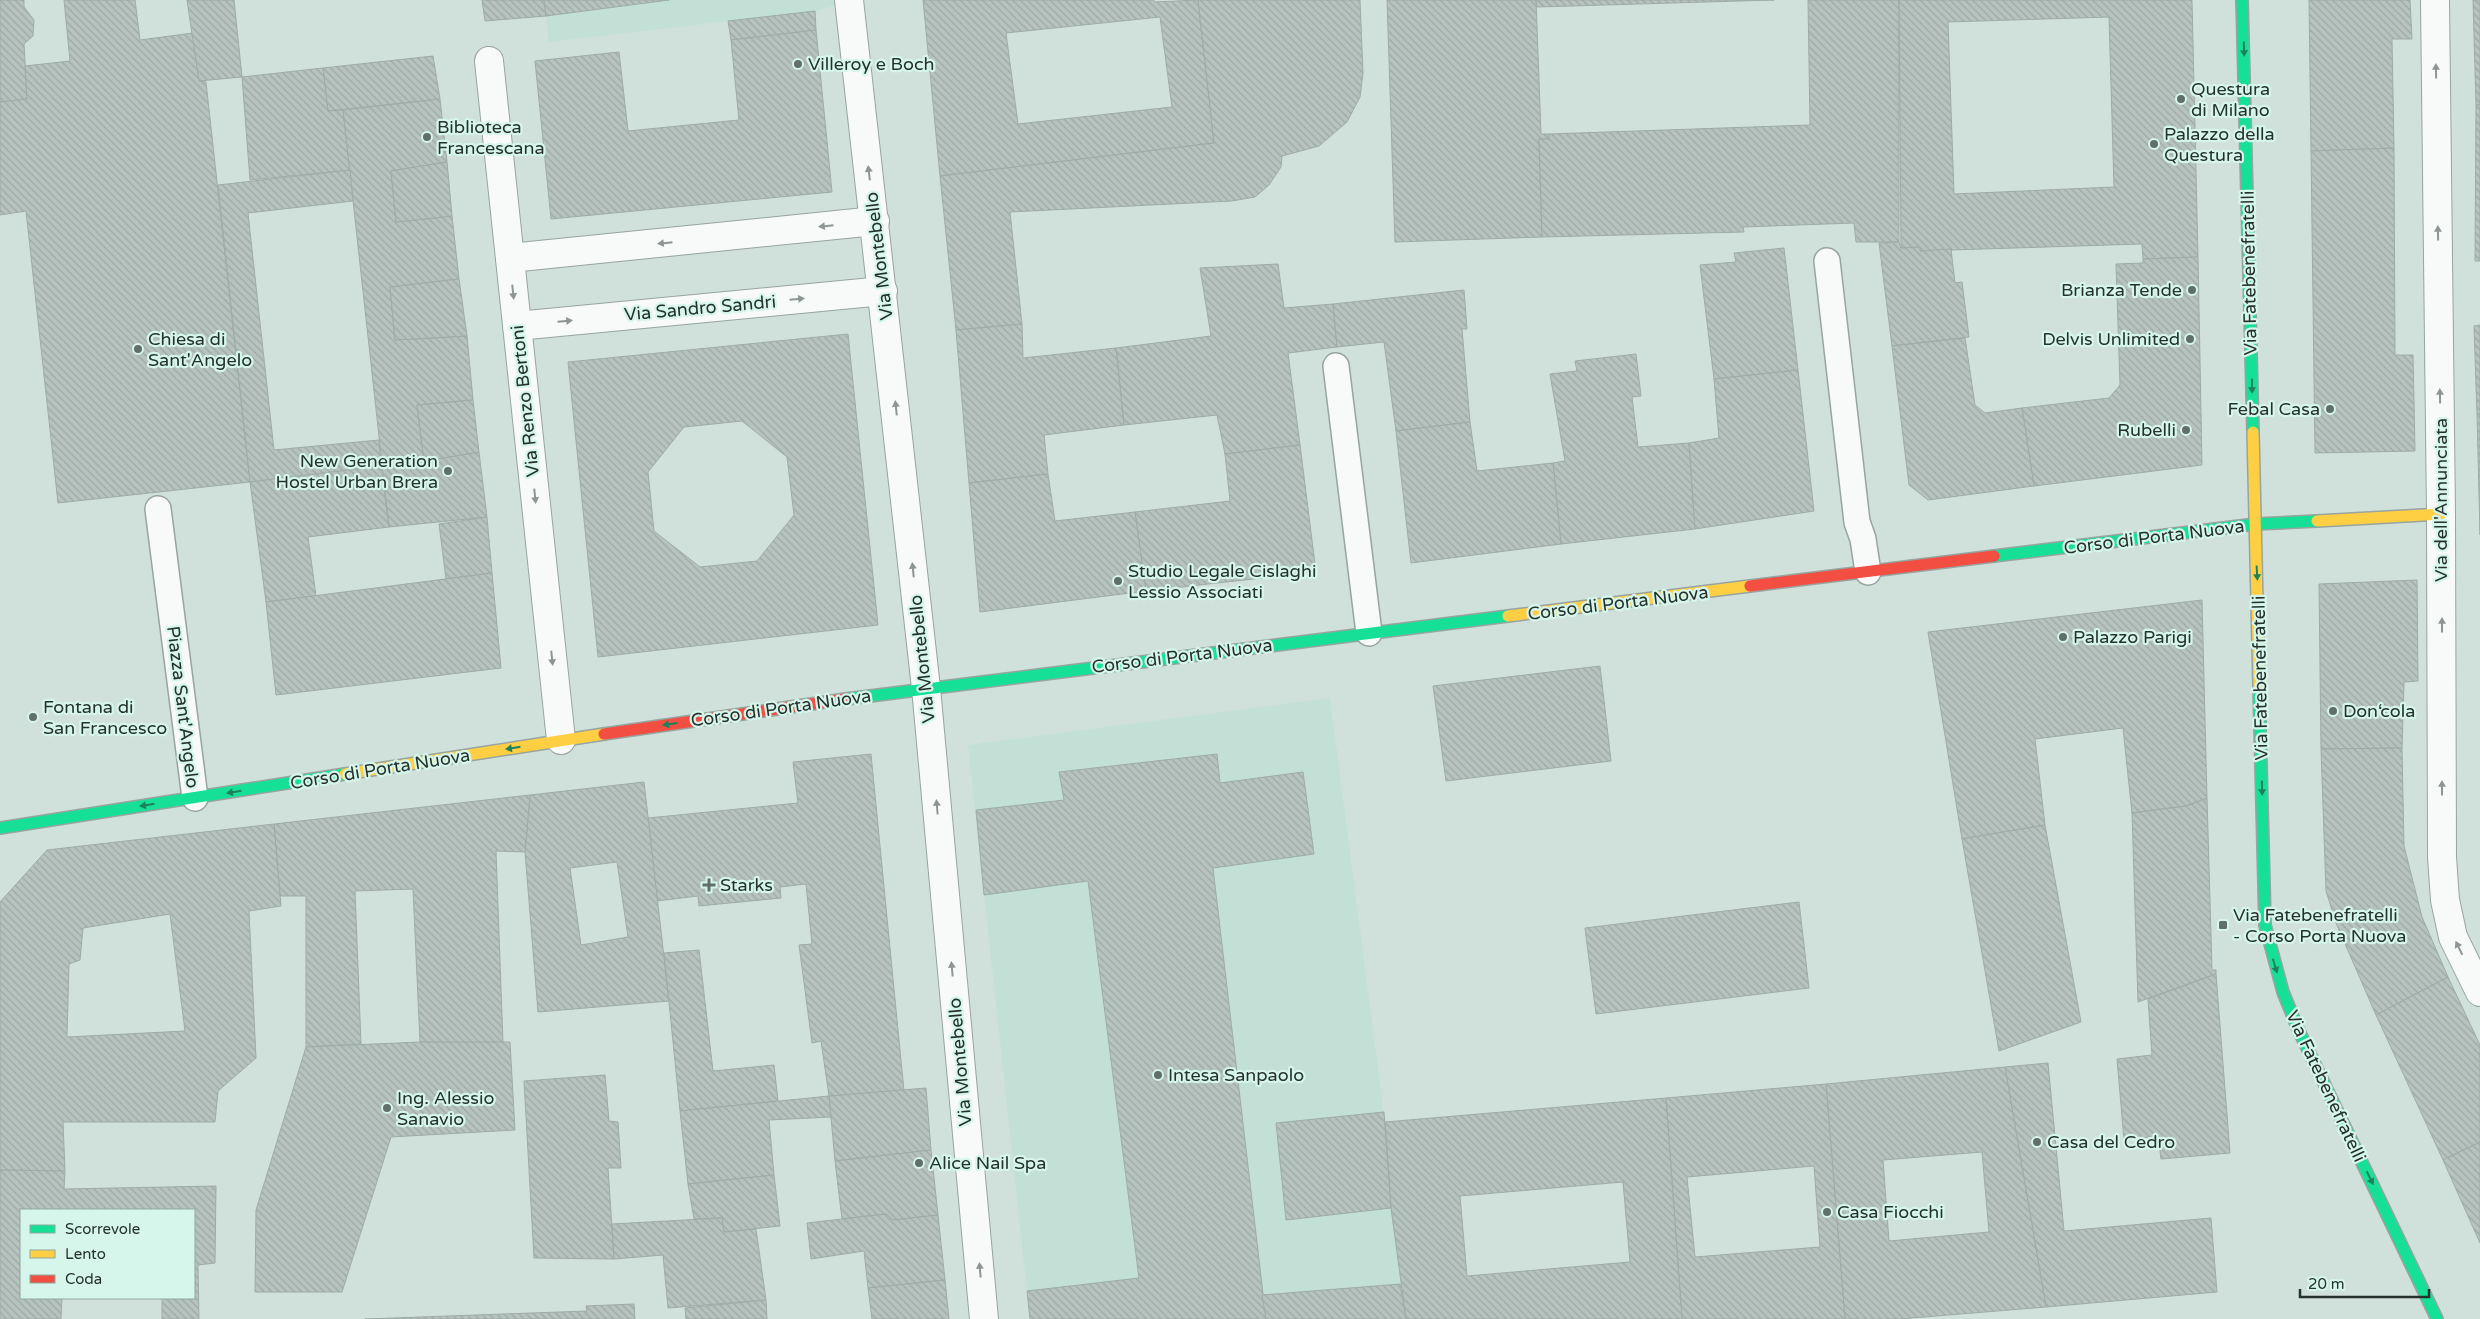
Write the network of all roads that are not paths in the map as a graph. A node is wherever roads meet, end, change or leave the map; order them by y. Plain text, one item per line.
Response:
1 (849, 0) edge
2 (2242, 0) edge
3 (2435, 0) edge
4 (489, 61) dead end
5 (875, 221) junction
6 (510, 258) junction
7 (1826, 261) dead end
8 (883, 291) junction
9 (517, 326) junction
10 (1336, 366) dead end
11 (158, 509) dead end
12 (2441, 514) junction
13 (2256, 524) junction
14 (1868, 572) junction
15 (1368, 633) junction
16 (926, 688) junction
17 (561, 740) junction
18 (195, 798) junction
19 (0, 828) edge
20 (2480, 992) edge
21 (984, 1319) edge
22 (2437, 1319) edge

5 -> 1 street, Via Montebello
2 -> 13 street, Via Fatebenefratelli
12 -> 3 street, Via dell'Annunciata
4 - 6 street, Via Renzo Bertoni
5 -> 6 street
5 - 8 street, Via Montebello
6 -> 9 street, Via Renzo Bertoni
7 - 14 lane
9 -> 8 street, Via Sandro Sandri
16 -> 8 street, Via Montebello
9 -> 17 street, Via Renzo Bertoni
10 - 15 lane
11 - 18 lane, Piazza Sant'Angelo
12 - 13 street, Corso di Porta Nuova
20 -> 12 street, Via dell'Annunciata
13 - 14 street, Corso di Porta Nuova
13 -> 22 street, Via Fatebenefratelli
14 - 15 street, Corso di Porta Nuova
15 - 16 street, Corso di Porta Nuova
16 -> 17 street, Corso di Porta Nuova
21 -> 16 street, Via Montebello
17 -> 18 street, Corso di Porta Nuova
18 -> 19 street, Piazza Sant'Angelo

